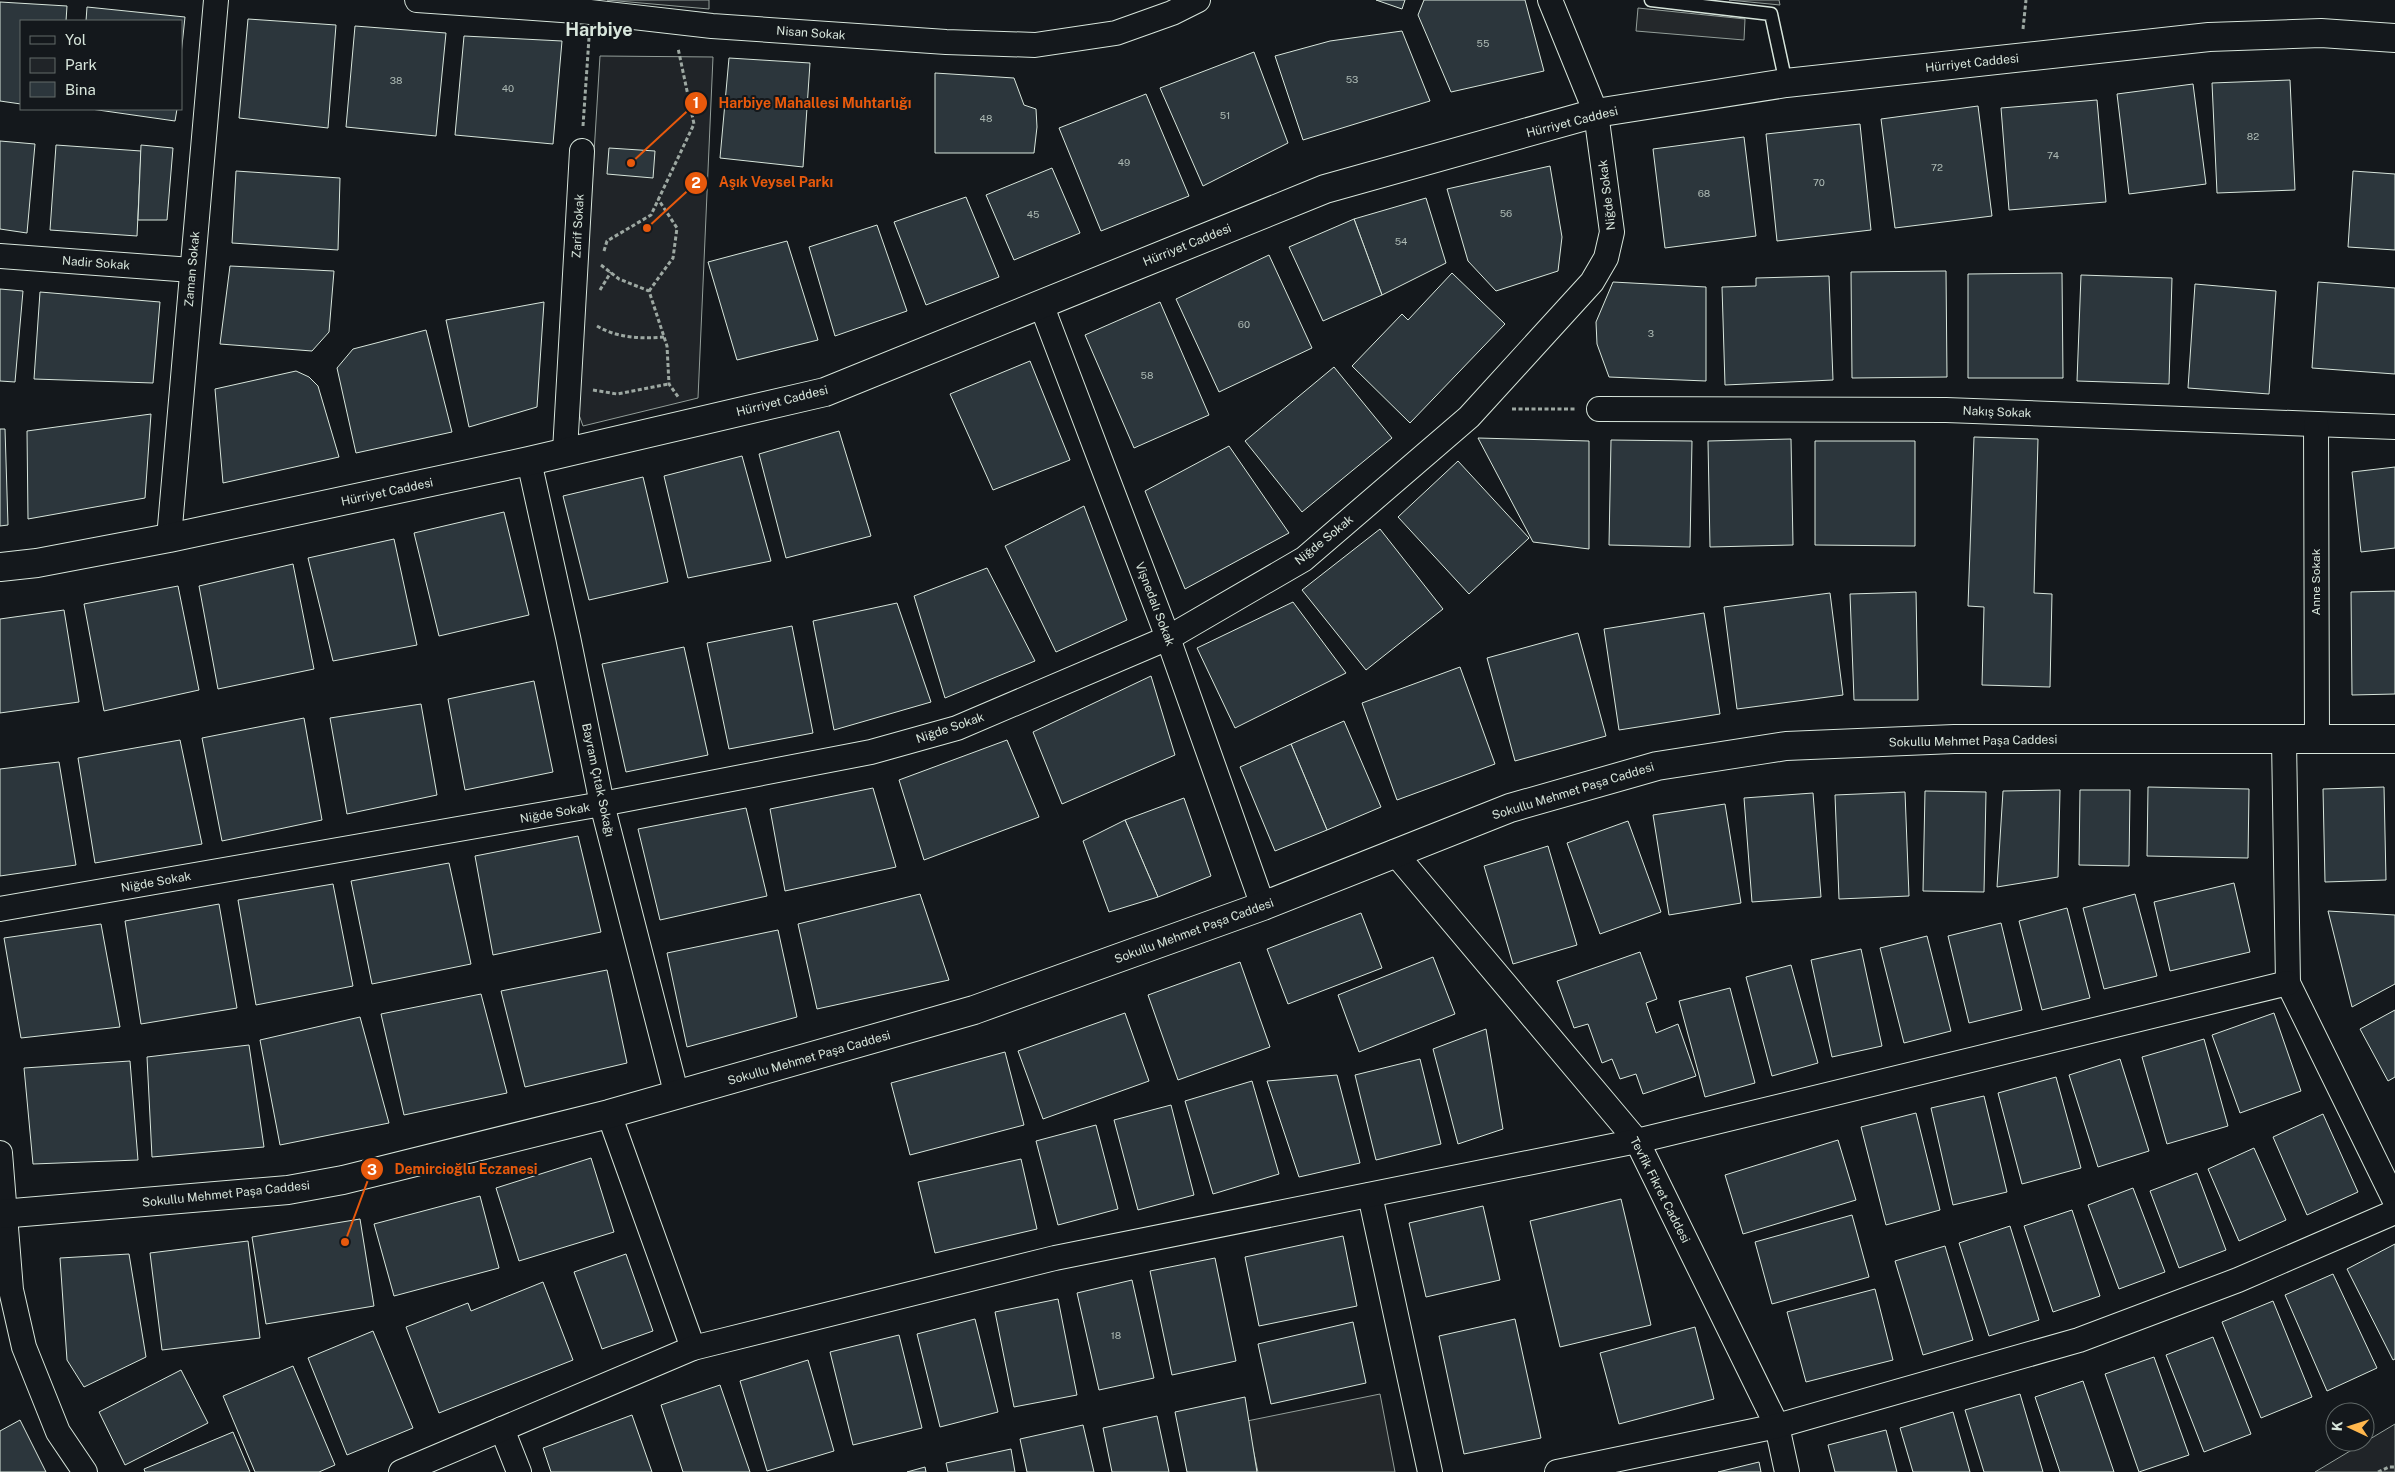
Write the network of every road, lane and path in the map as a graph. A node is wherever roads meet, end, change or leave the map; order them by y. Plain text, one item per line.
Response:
1 (216, 0) edge
2 (417, 0) edge
3 (1198, 0) edge
4 (1550, 0) edge
5 (1651, 0) edge
6 (591, 6) edge
7 (672, 21) junction
8 (2395, 38) edge
9 (1786, 83) junction
10 (1596, 113) junction
11 (582, 152) joint
12 (658, 199) junction
13 (0, 256) edge
14 (602, 256) dead end
15 (599, 263) dead end
16 (192, 270) junction
17 (611, 272) junction
18 (649, 291) junction
19 (596, 298) dead end
20 (1041, 304) junction
21 (593, 332) dead end
22 (664, 337) junction
23 (669, 384) junction
24 (587, 389) dead end
25 (1477, 408) junction
26 (1599, 409) joint
27 (2316, 424) junction
28 (684, 426) junction
29 (2395, 427) edge
30 (565, 451) junction
31 (529, 461) junction
32 (170, 538) junction
33 (0, 567) edge
34 (1168, 638) junction
35 (2317, 739) junction
36 (2395, 739) edge
37 (2284, 740) junction
38 (602, 804) junction
39 (1394, 852) junction
40 (1263, 906) junction
41 (0, 909) edge
42 (2288, 983) junction
43 (677, 1096) junction
44 (609, 1114) junction
45 (1637, 1141) junction
46 (0, 1153) edge
47 (1370, 1196) junction
48 (2395, 1201) edge
49 (2395, 1212) edge
50 (2, 1214) edge
51 (693, 1348) junction
52 (1777, 1426) junction
53 (502, 1429) junction
54 (2395, 1467) edge
55 (85, 1472) edge
56 (401, 1472) edge
57 (519, 1472) edge
58 (1430, 1472) edge
59 (1557, 1472) edge
60 (1788, 1472) edge
61 (2378, 1472) edge

1 - 16 street, Zaman Sokak
2 - 6 street, Nisan Sokak
3 - 7 street, Nisan Sokak
4 - 10 street, Niğde Sokak
5 - 9 lane
6 - 7 street, Nisan Sokak
6 - 11 path
7 - 12 path
8 - 9 street, Hürriyet Caddesi
9 - 10 street, Hürriyet Caddesi
10 - 20 street, Hürriyet Caddesi
10 - 25 street, Niğde Sokak
11 - 30 street, Zarif Sokak
12 - 14 path
12 - 18 path
13 - 16 street, Nadir Sokak
15 - 17 path
16 - 32 street, Zaman Sokak
17 - 18 path
17 - 19 path
18 - 22 path
20 - 28 street, Hürriyet Caddesi
20 - 34 street, Vişnedalı Sokak
21 - 22 path
22 - 23 path
23 - 24 path
23 - 28 path
25 - 26 path
25 - 34 street, Niğde Sokak
26 - 27 street, Nakış Sokak
27 - 29 street, Nakış Sokak
27 - 35 street, Anne Sokak
28 - 30 street, Hürriyet Caddesi
30 - 31 street, Hürriyet Caddesi
31 - 32 street, Hürriyet Caddesi
31 - 38 street, Bayram Çıtak Sokağı
32 - 33 street, Hürriyet Caddesi
34 - 38 street, Niğde Sokak
34 - 40 street, Vişnedalı Sokak
35 - 36 street, Sokullu Mehmet Paşa Caddesi
35 - 37 street, Sokullu Mehmet Paşa Caddesi
37 - 39 street, Sokullu Mehmet Paşa Caddesi
37 - 42 street
38 - 41 street, Niğde Sokak
38 - 43 street, Bayram Çıtak Sokağı
39 - 40 street, Sokullu Mehmet Paşa Caddesi
39 - 45 street, Tevfik Fikret Caddesi
40 - 43 street, Sokullu Mehmet Paşa Caddesi
42 - 45 street
42 - 48 street
43 - 44 street, Sokullu Mehmet Paşa Caddesi
44 - 50 street, Sokullu Mehmet Paşa Caddesi
44 - 51 street
45 - 47 street
45 - 52 street, Tevfik Fikret Caddesi
46 - 50 street
47 - 51 street
47 - 58 street
49 - 52 street
50 - 55 street
51 - 53 street
52 - 59 street
52 - 60 street, Tevfik Fikret Caddesi
53 - 56 street
53 - 57 street
54 - 61 path

